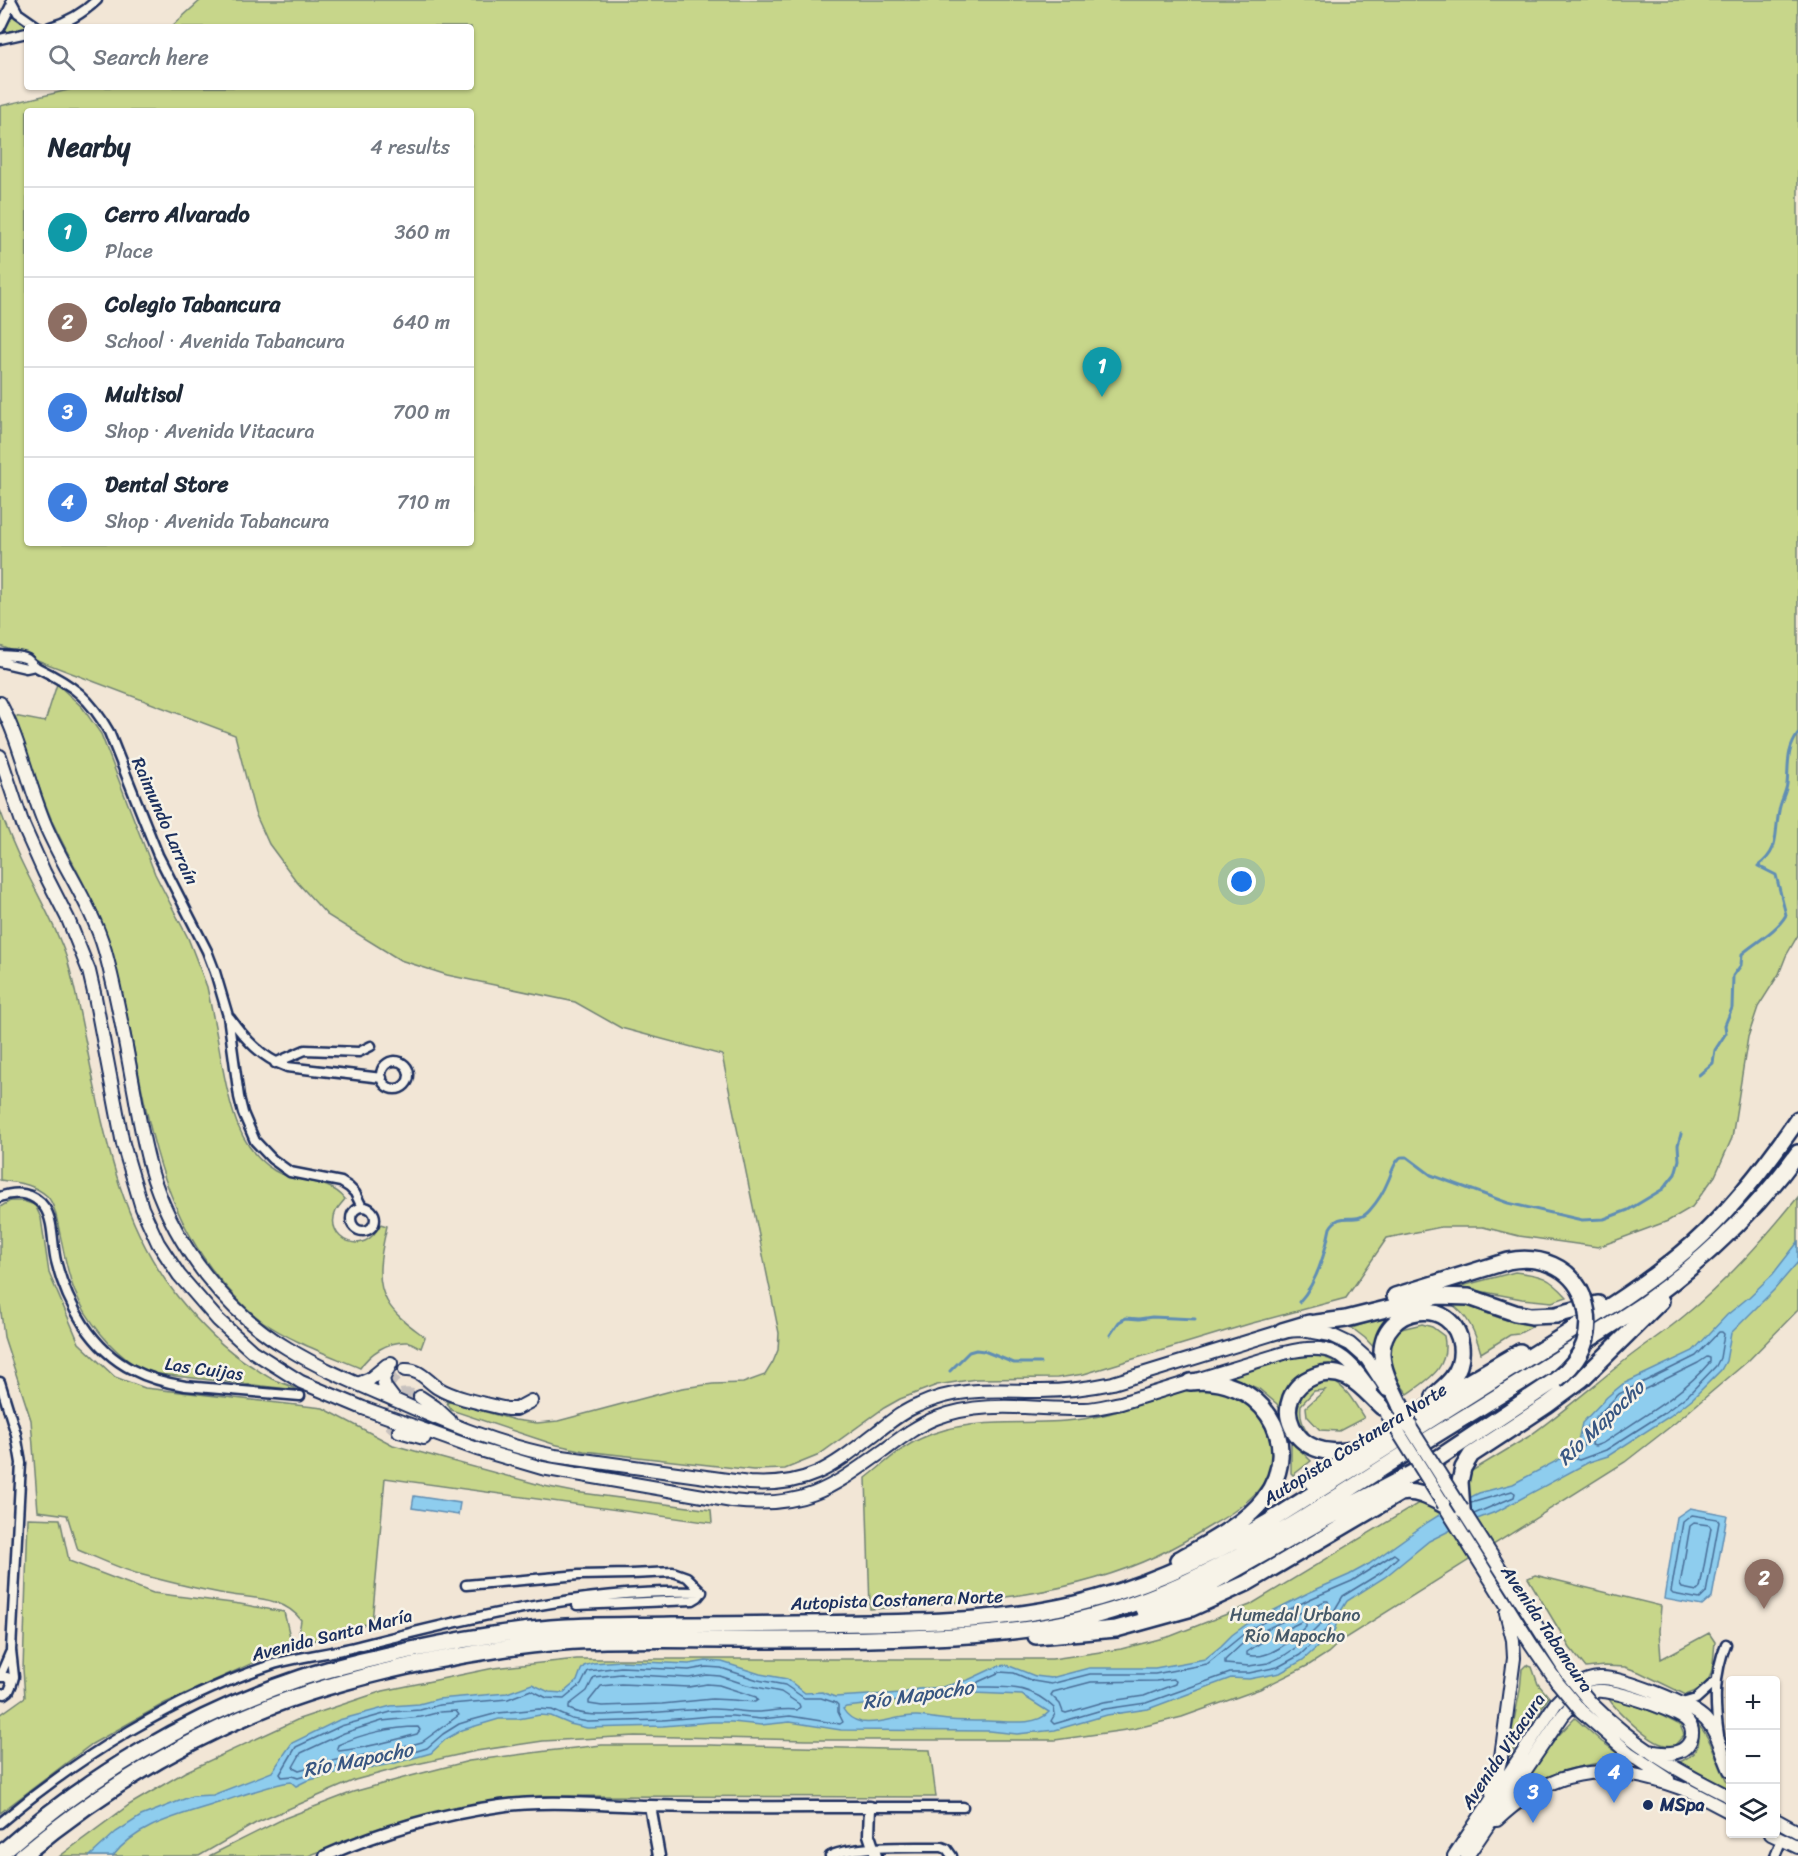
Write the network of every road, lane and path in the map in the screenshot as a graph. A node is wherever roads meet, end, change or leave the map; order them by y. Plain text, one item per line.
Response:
1 (97, 0) edge
2 (12, 1) edge
3 (33, 24) edge
4 (60, 24) edge
5 (0, 28) edge
6 (24, 34) edge
7 (0, 39) edge
8 (1, 660) edge
9 (0, 703) edge
10 (0, 756) edge
11 (228, 1016) junction
12 (371, 1046) dead end
13 (275, 1062) junction
14 (382, 1078) dead end
15 (1798, 1119) edge
16 (1798, 1153) edge
17 (0, 1197) edge
18 (362, 1207) dead end
19 (1686, 1272) junction
20 (1626, 1294) junction
21 (1582, 1324) junction
22 (1302, 1325) junction
23 (1282, 1331) junction
24 (405, 1370) dead end
25 (0, 1382) edge
26 (1190, 1382) junction
27 (358, 1384) junction
28 (300, 1396) dead end
29 (420, 1397) tunnel mouth
30 (395, 1400) junction
31 (531, 1401) dead end
32 (1400, 1408) junction
33 (1385, 1411) junction
34 (1412, 1420) junction
35 (455, 1426) junction
36 (399, 1431) tunnel mouth
37 (455, 1441) junction
38 (1375, 1442) junction
39 (1423, 1460) junction
40 (1444, 1505) junction
41 (1462, 1509) junction
42 (1209, 1555) junction
43 (466, 1585) dead end
44 (1138, 1585) junction
45 (1501, 1595) junction
46 (1105, 1613) junction
47 (980, 1636) junction
48 (1726, 1644) dead end
49 (11, 1650) junction
50 (0, 1677) edge
51 (1563, 1679) junction
52 (1716, 1681) junction
53 (12, 1684) junction
54 (2, 1695) edge
55 (1682, 1703) junction
56 (1586, 1707) junction
57 (1720, 1743) junction
58 (1646, 1750) junction
59 (1726, 1758) edge
60 (1691, 1792) junction
61 (1726, 1794) edge
62 (1489, 1803) junction
63 (650, 1806) junction
64 (870, 1807) junction
65 (963, 1807) dead end
66 (1726, 1810) edge
67 (1780, 1822) edge
68 (0, 1823) edge
69 (1798, 1832) edge
70 (1777, 1838) edge
71 (1780, 1838) edge
72 (1477, 1840) junction
73 (1798, 1847) edge
74 (874, 1852) edge
75 (0, 1854) edge
76 (22, 1856) edge
77 (325, 1856) edge
78 (660, 1856) edge
79 (830, 1856) edge
80 (952, 1856) edge
81 (1454, 1856) edge
82 (1467, 1856) edge
83 (1775, 1856) edge

1 - 4 street
2 - 3 street
2 - 5 street
6 - 7 street
8 - 11 street, Raimundo Larraín
9 - 27 main road
10 - 37 main road
11 - 13 street, Raimundo Larraín
11 - 18 street, Raimundo Larraín
12 - 13 street
13 - 14 street, Raimundo Larraín
15 - 20 highway, Autopista Costanera Norte
16 - 19 highway, Autopista Costanera Norte
17 - 28 street, Las Cuijas
19 - 41 highway
19 - 46 highway, Autopista Costanera Norte
20 - 21 highway, Autopista Costanera Norte
20 - 22 highway
21 - 34 highway
21 - 42 highway, Autopista Costanera Norte
22 - 23 highway
22 - 46 highway, bridge
23 - 32 main road
23 - 35 main road
24 - 31 main road
25 - 49 street
26 - 33 main road, Avenida Tabancura
26 - 37 main road
26 - 44 highway
27 - 30 main road
27 - 30 main road
29 - 35 main road
30 - 35 main road
32 - 34 highway, bridge
32 - 34 highway
33 - 38 highway
33 - 39 main road, Avenida Tabancura, bridge
34 - 38 highway
34 - 39 main road, Avenida Tabancura, bridge
36 - 37 main road
38 - 42 highway
39 - 40 main road, Avenida Tabancura, bridge
39 - 41 main road, Avenida Tabancura, bridge
40 - 45 main road, Avenida Tabancura
40 - 47 highway
41 - 51 main road, Avenida Tabancura
42 - 44 highway, Autopista Costanera Norte
43 - 68 street, Avenida Santa María
44 - 75 highway, Autopista Costanera Norte
45 - 51 main road, Avenida Tabancura
45 - 62 main road
46 - 47 highway, Autopista Costanera Norte
47 - 76 highway, Autopista Costanera Norte
48 - 52 street
49 - 50 street
49 - 53 street
50 - 53 street
51 - 56 main road, Avenida Tabancura, bridge
52 - 55 street
52 - 57 street
53 - 54 street
55 - 57 main road, Avenida Vitacura
55 - 62 main road, Avenida Vitacura
56 - 58 main road, Avenida Tabancura
56 - 60 main road, Avenida Tabancura
57 - 59 main road, Avenida Vitacura
58 - 61 main road, Avenida Tabancura
58 - 72 main road
60 - 66 main road, Avenida Tabancura
60 - 72 main road
62 - 81 main road, Avenida Vitacura
63 - 64 street
63 - 77 street
63 - 78 street
64 - 65 street
64 - 74 street
67 - 69 main road
70 - 83 street
71 - 73 main road
72 - 82 main road
74 - 79 street
74 - 80 street

